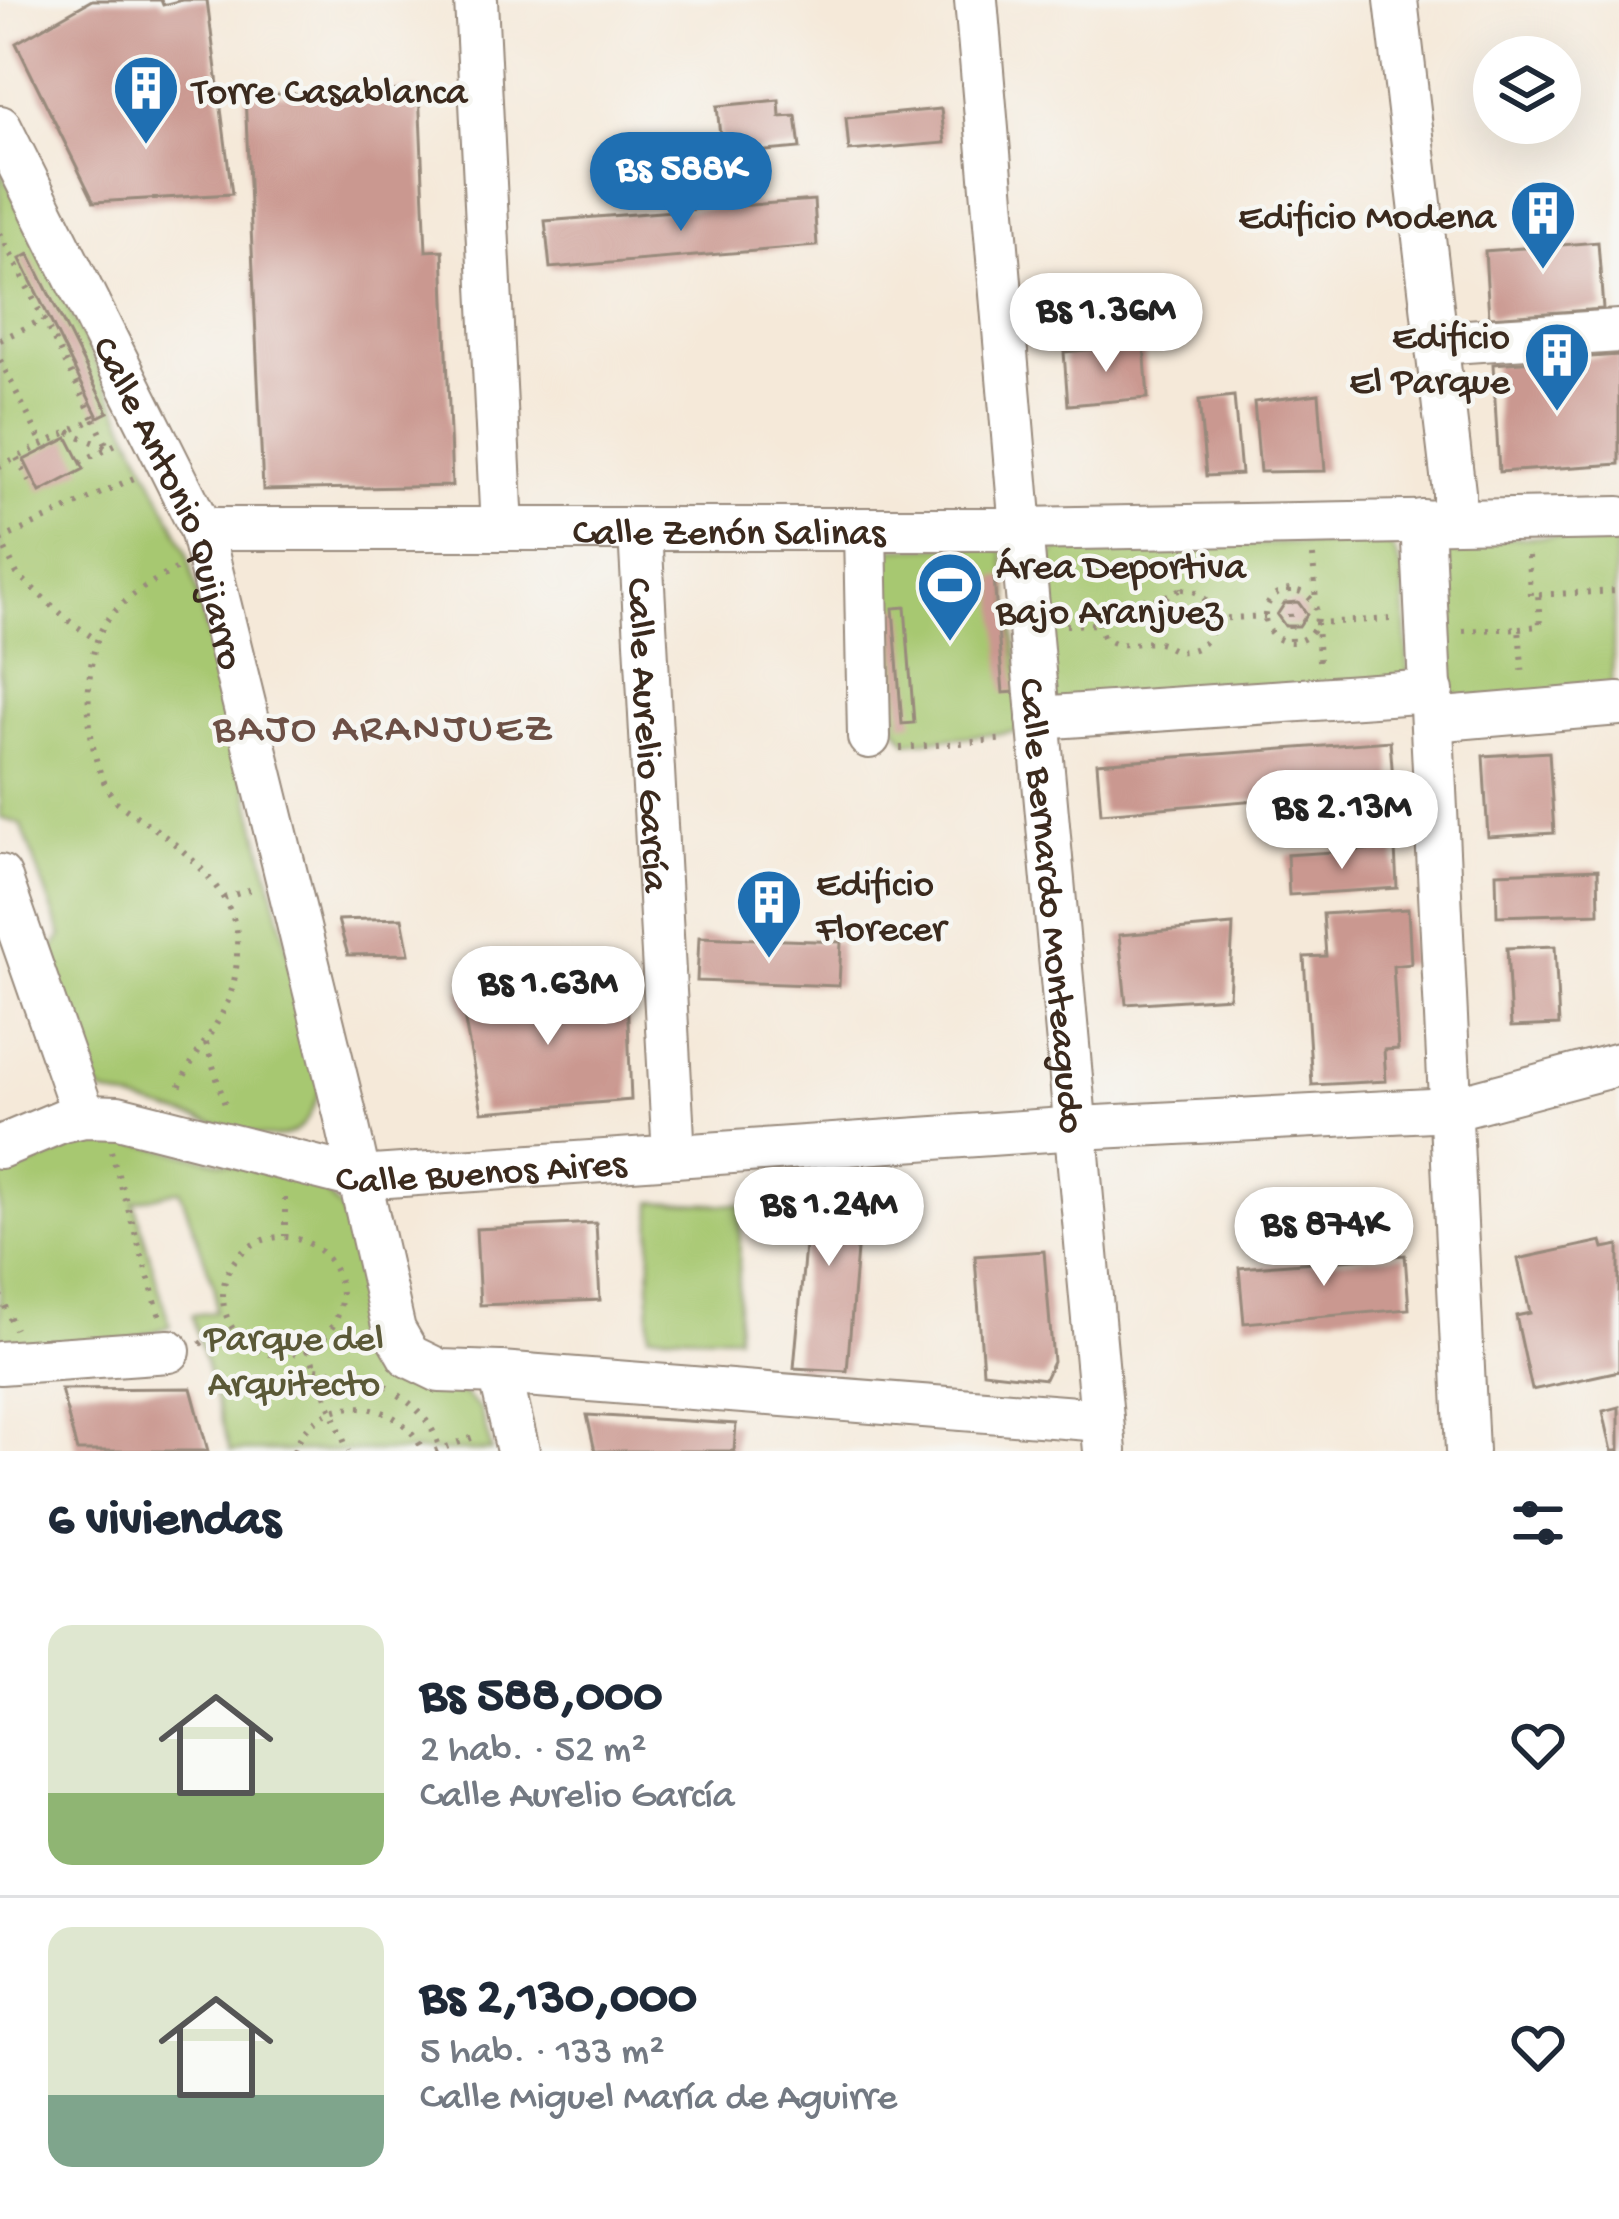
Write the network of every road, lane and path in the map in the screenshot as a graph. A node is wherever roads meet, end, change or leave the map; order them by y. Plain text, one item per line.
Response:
1 (476, 0) edge
2 (976, 0) edge
3 (1396, 0) edge
4 (0, 127) edge
5 (0, 233) edge
6 (44, 319) junction
7 (1619, 331) edge
8 (0, 340) edge
9 (1436, 343) junction
10 (0, 360) edge
11 (94, 419) junction
12 (69, 432) junction
13 (126, 439) dead end
14 (43, 445) junction
15 (108, 448) junction
16 (17, 458) junction
17 (80, 462) dead end
18 (0, 466) edge
19 (142, 473) dead end
20 (33, 489) dead end
21 (1619, 518) edge
22 (1438, 521) junction
23 (502, 529) junction
24 (1021, 529) junction
25 (865, 530) junction
26 (640, 531) junction
27 (0, 540) edge
28 (1528, 544) dead end
29 (1312, 546) dead end
30 (193, 547) junction
31 (1178, 549) dead end
32 (1182, 590) junction
33 (1289, 590) junction
34 (1619, 591) edge
35 (1538, 594) junction
36 (1316, 606) junction
37 (1264, 616) junction
38 (1395, 618) dead end
39 (1214, 619) junction
40 (1317, 623) junction
41 (1099, 624) junction
42 (1058, 625) dead end
43 (1519, 628) junction
44 (1459, 631) dead end
45 (98, 641) junction
46 (1292, 643) junction
47 (1320, 666) dead end
48 (1619, 704) edge
49 (1432, 705) junction
50 (1526, 712) junction
51 (1039, 727) junction
52 (869, 737) joint
53 (0, 876) edge
54 (272, 883) dead end
55 (224, 898) junction
56 (206, 1043) junction
57 (1619, 1064) edge
58 (172, 1106) dead end
59 (1450, 1109) junction
60 (229, 1115) dead end
61 (1078, 1128) junction
62 (97, 1129) junction
63 (0, 1147) edge
64 (674, 1156) junction
65 (359, 1178) junction
66 (285, 1184) dead end
67 (285, 1236) junction
68 (0, 1294) edge
69 (229, 1323) junction
70 (174, 1340) junction
71 (308, 1350) junction
72 (9, 1354) edge
73 (316, 1369) junction
74 (500, 1372) junction
75 (332, 1411) junction
76 (1104, 1436) edge
77 (500, 1443) edge
78 (438, 1450) edge
79 (294, 1451) edge
80 (348, 1451) edge
81 (423, 1451) edge
82 (1467, 1451) edge

1 - 23 street
2 - 24 street, Calle Bernardo Monteagudo
3 - 9 street
4 - 30 street, Calle Antonio Quijarro
5 - 6 path
6 - 8 path
6 - 11 path
7 - 9 street
9 - 22 street
10 - 14 path
11 - 12 path
11 - 15 path
12 - 14 path
12 - 15 path
13 - 15 path
14 - 16 path
15 - 17 path
16 - 18 path
16 - 20 path
19 - 27 path
21 - 22 street, Calle Zenón Salinas
22 - 24 street, Calle Zenón Salinas
22 - 49 street
23 - 26 street, Calle Zenón Salinas
23 - 30 street, Calle Zenón Salinas
24 - 25 street, Calle Zenón Salinas
24 - 51 street, Calle Bernardo Monteagudo
25 - 26 street, Calle Zenón Salinas
25 - 52 street
26 - 64 street, Calle Aurelio García
27 - 45 path
28 - 35 path
29 - 36 path
30 - 45 path
30 - 65 street, Calle Antonio Quijarro
31 - 32 path
32 - 39 path
32 - 41 path
33 - 36 path
33 - 37 path
33 - 46 path
34 - 35 path
35 - 43 path
36 - 40 path
37 - 39 path
37 - 46 path
38 - 40 path
39 - 41 path
40 - 46 path
40 - 47 path
41 - 42 path
43 - 44 path
43 - 50 path
45 - 55 path
48 - 50 street
49 - 50 street
49 - 51 street
49 - 59 street
51 - 52 path
51 - 61 street, Calle Bernardo Monteagudo
53 - 62 street
54 - 55 path
55 - 56 path
56 - 58 path
56 - 60 path
57 - 59 street, Calle Buenos Aires
59 - 61 street, Calle Buenos Aires
59 - 82 street
61 - 64 street, Calle Buenos Aires
61 - 76 street, Calle Bernardo Monteagudo
62 - 63 street, Calle Buenos Aires
62 - 65 street, Calle Buenos Aires
62 - 70 path
64 - 65 street, Calle Buenos Aires
65 - 74 street, Calle Antonio Quijarro
66 - 67 path
67 - 69 path
67 - 71 path
68 - 72 path
69 - 70 path
69 - 71 path
70 - 72 street
71 - 73 path
73 - 75 path
73 - 78 path
74 - 76 street, Calle Antonio Quijarro
74 - 77 street
75 - 79 path
75 - 80 path
75 - 81 path
77 - 78 path

